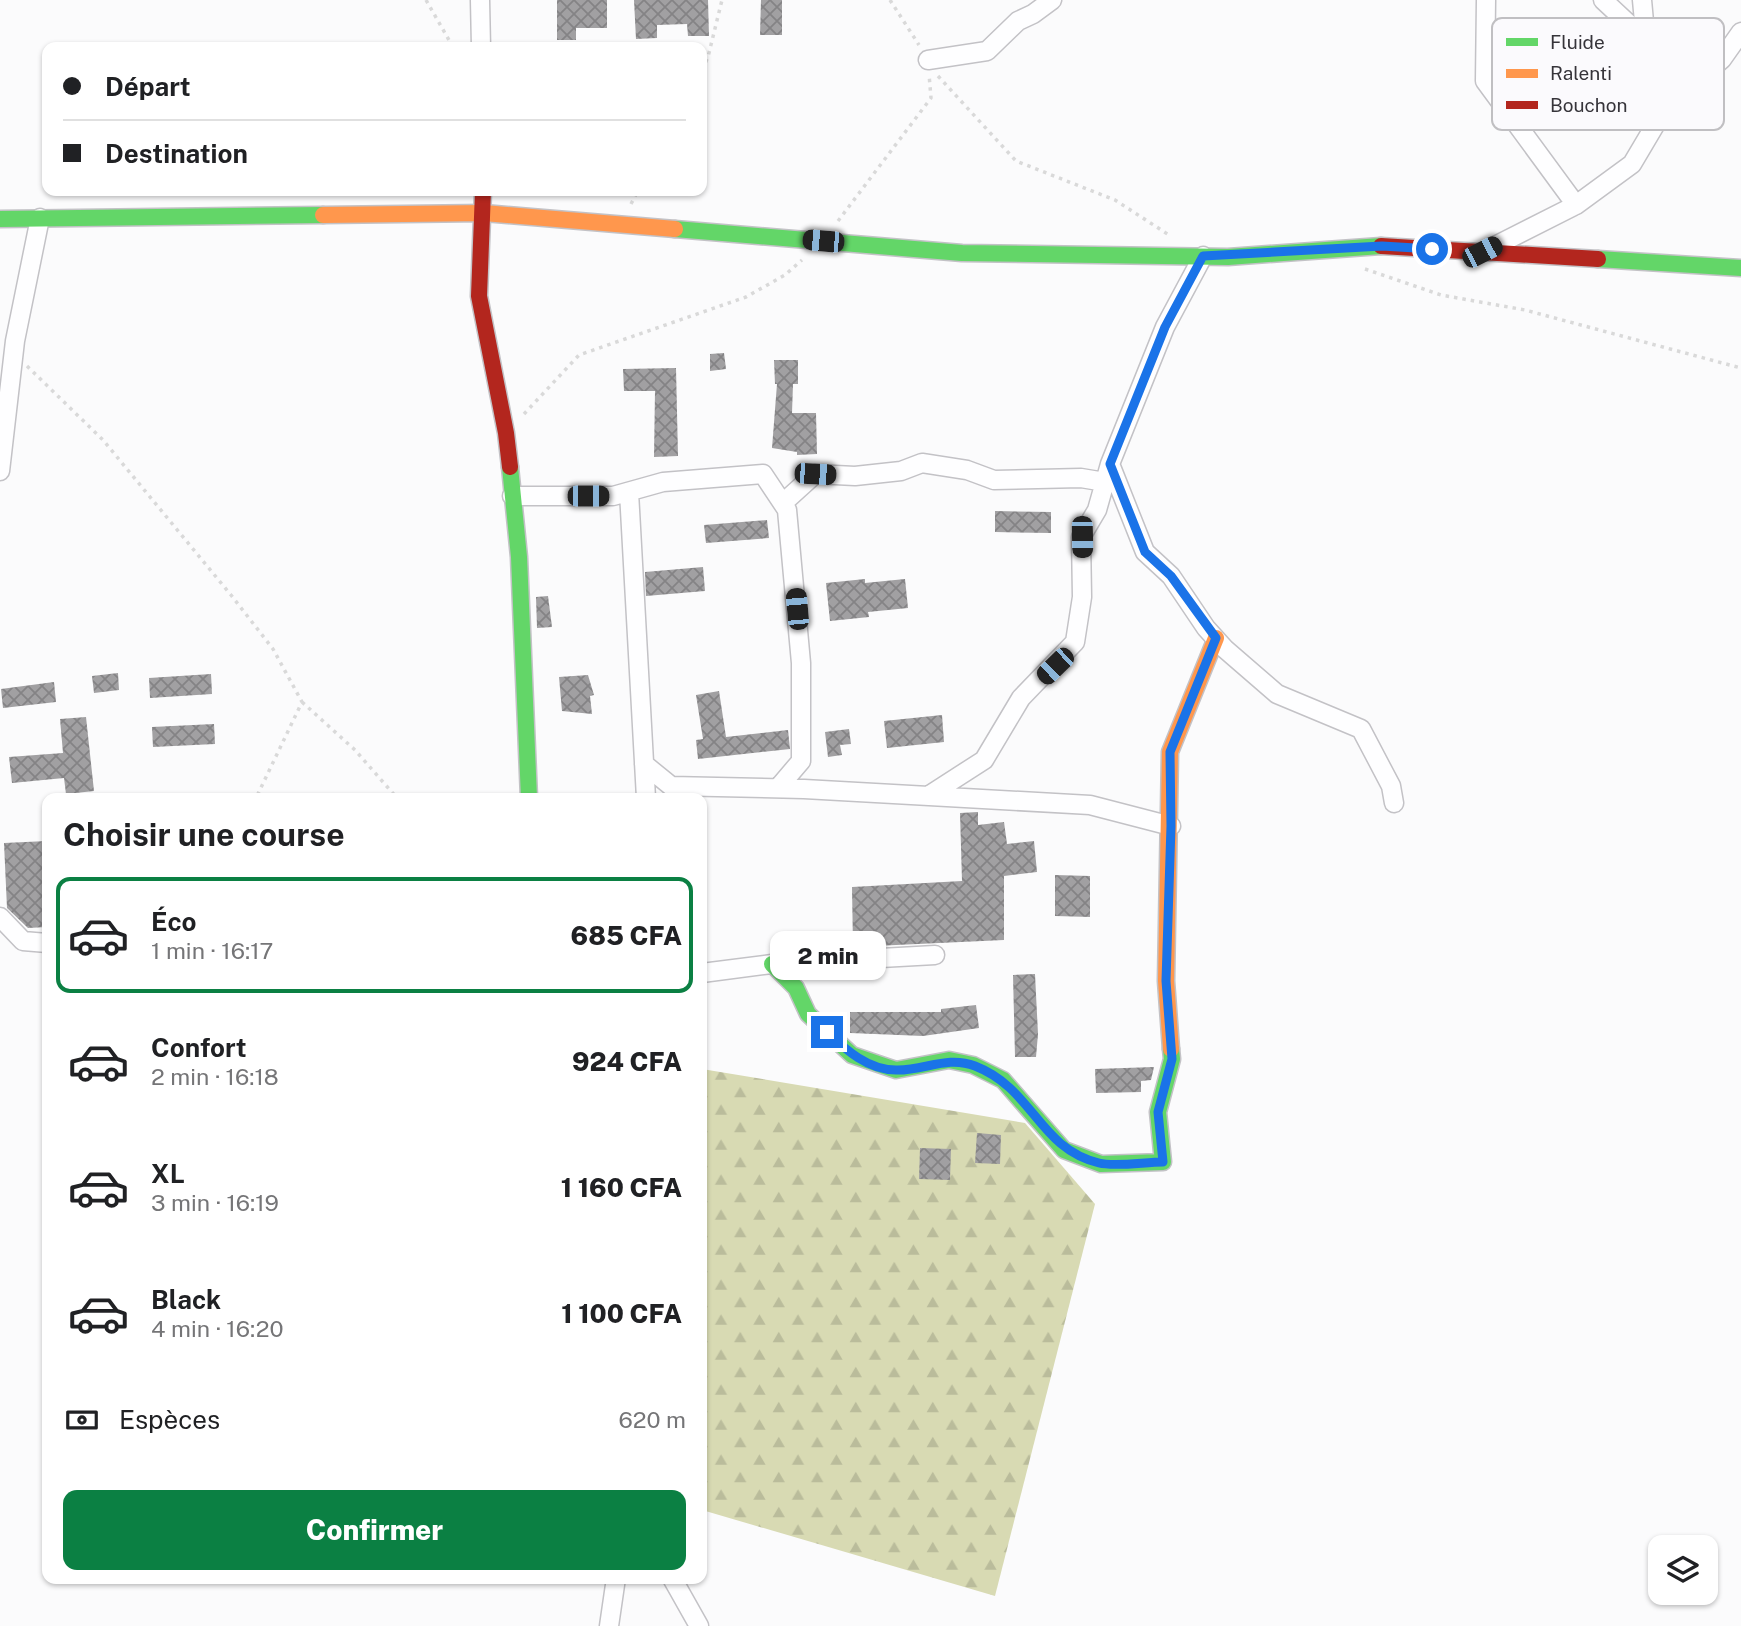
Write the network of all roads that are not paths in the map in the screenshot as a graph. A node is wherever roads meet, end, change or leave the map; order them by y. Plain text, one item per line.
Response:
1 (480, 0) edge
2 (1052, 0) edge
3 (1486, 0) edge
4 (1603, 0) edge
5 (1642, 0) edge
6 (1622, 18) edge
7 (1644, 18) edge
8 (1741, 32) edge
9 (481, 42) edge
10 (1724, 56) edge
11 (928, 60) road end
12 (1492, 91) edge
13 (1521, 130) edge
14 (1652, 130) edge
15 (483, 196) edge
16 (1576, 205) junction
17 (484, 213) junction
18 (40, 218) junction
19 (0, 219) edge
20 (1482, 252) junction
21 (1203, 256) junction
22 (1741, 268) edge
23 (0, 471) edge
24 (1108, 473) junction
25 (629, 492) junction
26 (512, 496) junction
27 (783, 503) junction
28 (1216, 638) junction
29 (644, 764) junction
30 (778, 789) junction
31 (529, 793) edge
32 (646, 793) edge
33 (928, 796) junction
34 (1394, 803) dead end
35 (1171, 826) junction
36 (0, 917) edge
37 (42, 943) edge
38 (935, 955) dead end
39 (772, 964) junction
40 (707, 971) edge
41 (615, 1584) edge
42 (675, 1584) edge
43 (609, 1626) edge
44 (699, 1626) edge

1 - 9 street
2 - 11 street
3 - 12 street
4 - 6 street
5 - 7 street
8 - 10 street
13 - 16 street
14 - 16 street
15 - 17 street
16 - 20 street
17 - 18 street
17 - 21 street
17 - 26 street
18 - 19 street
18 - 23 street
20 - 21 street
20 - 22 street
21 - 24 street
24 - 27 street
24 - 28 street
24 - 33 street
25 - 26 street
25 - 27 street
25 - 29 street
26 - 31 street
27 - 30 street
28 - 34 street
28 - 35 street
29 - 30 street
29 - 32 street
30 - 33 street
33 - 35 street
35 - 39 street
36 - 37 street
38 - 39 street
39 - 40 street
41 - 43 street
42 - 44 street

